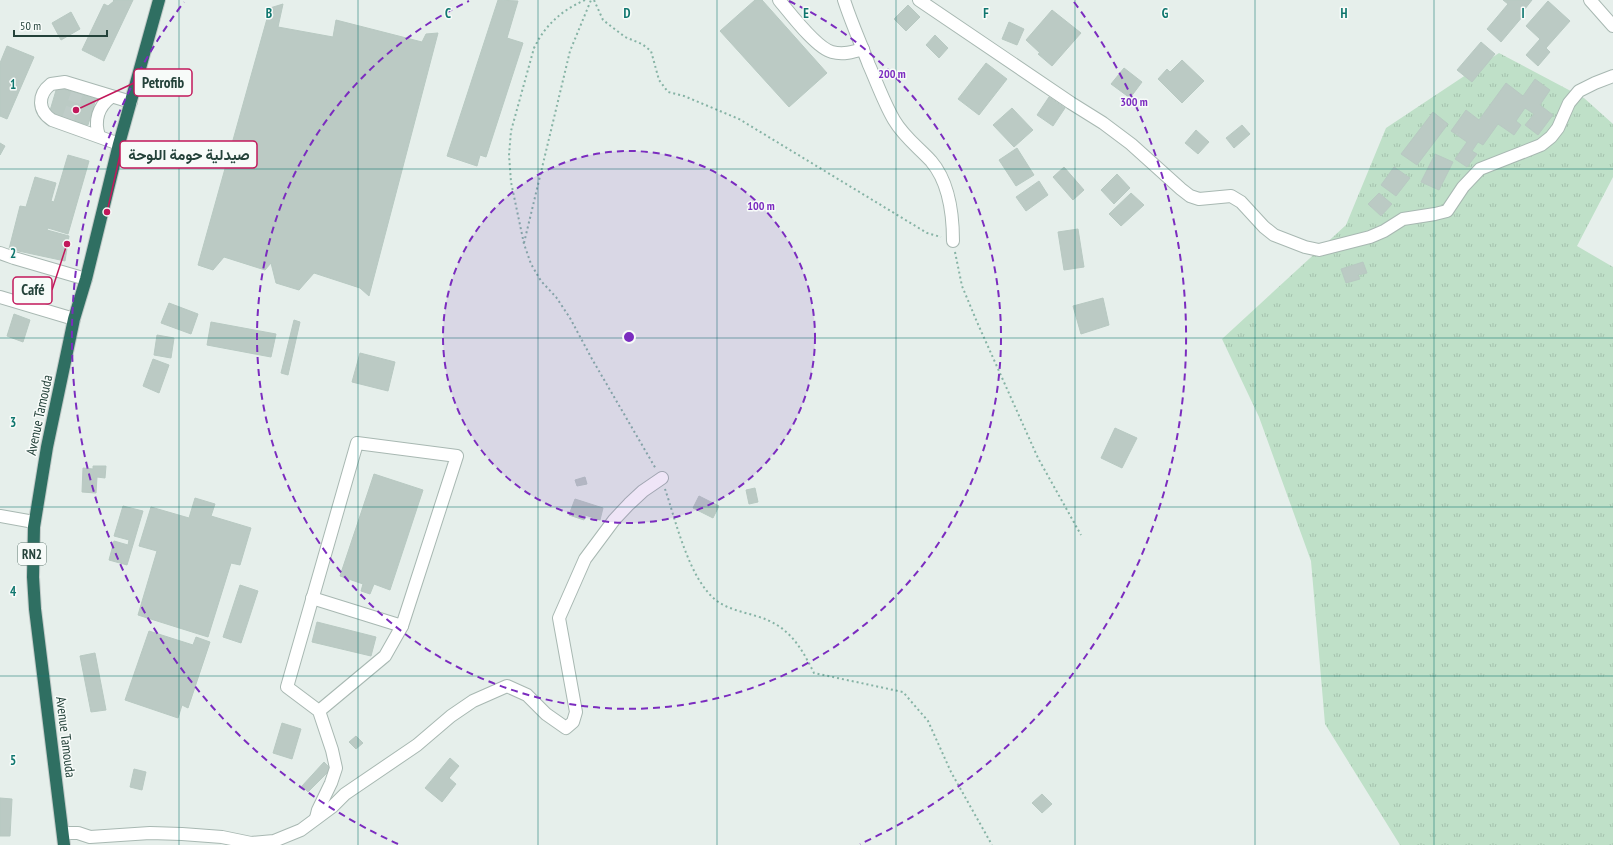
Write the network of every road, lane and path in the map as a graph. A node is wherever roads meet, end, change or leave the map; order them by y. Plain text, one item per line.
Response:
1 (159, 0) edge
2 (585, 0) edge
3 (592, 0) edge
4 (778, 0) edge
5 (844, 0) edge
6 (919, 0) edge
7 (1590, 0) edge
8 (1613, 26) edge
9 (863, 49) junction
10 (1613, 76) edge
11 (110, 96) junction
12 (131, 102) junction
13 (99, 136) junction
14 (119, 144) junction
15 (953, 241) junction
16 (524, 244) junction
17 (0, 252) edge
18 (86, 280) junction
19 (0, 297) edge
20 (74, 319) junction
21 (662, 478) junction
22 (0, 516) edge
23 (34, 522) junction
24 (1081, 535) dead end
25 (312, 598) junction
26 (402, 626) junction
27 (319, 711) junction
28 (316, 818) junction
29 (63, 839) edge
30 (87, 841) edge
31 (992, 845) edge

1 - 12 highway, Avenue Tamouda / RN2
2 - 16 path
3 - 15 path
3 - 16 path
4 - 9 street
5 - 9 street
6 - 10 street
7 - 8 street
9 - 15 street
11 - 12 street
11 - 13 street
11 - 13 street
12 - 14 highway, Avenue Tamouda / RN2
13 - 14 street
14 - 18 highway, Avenue Tamouda / RN2
15 - 24 path
16 - 21 path
17 - 18 street
18 - 20 highway, Avenue Tamouda / RN2
19 - 20 street
20 - 23 highway, Avenue Tamouda / RN2
21 - 28 street
21 - 31 path
22 - 23 street
23 - 29 highway, Avenue Tamouda / RN2
25 - 26 street
25 - 26 street
25 - 27 street
26 - 27 street
27 - 28 street
28 - 30 street
29 - 30 street

